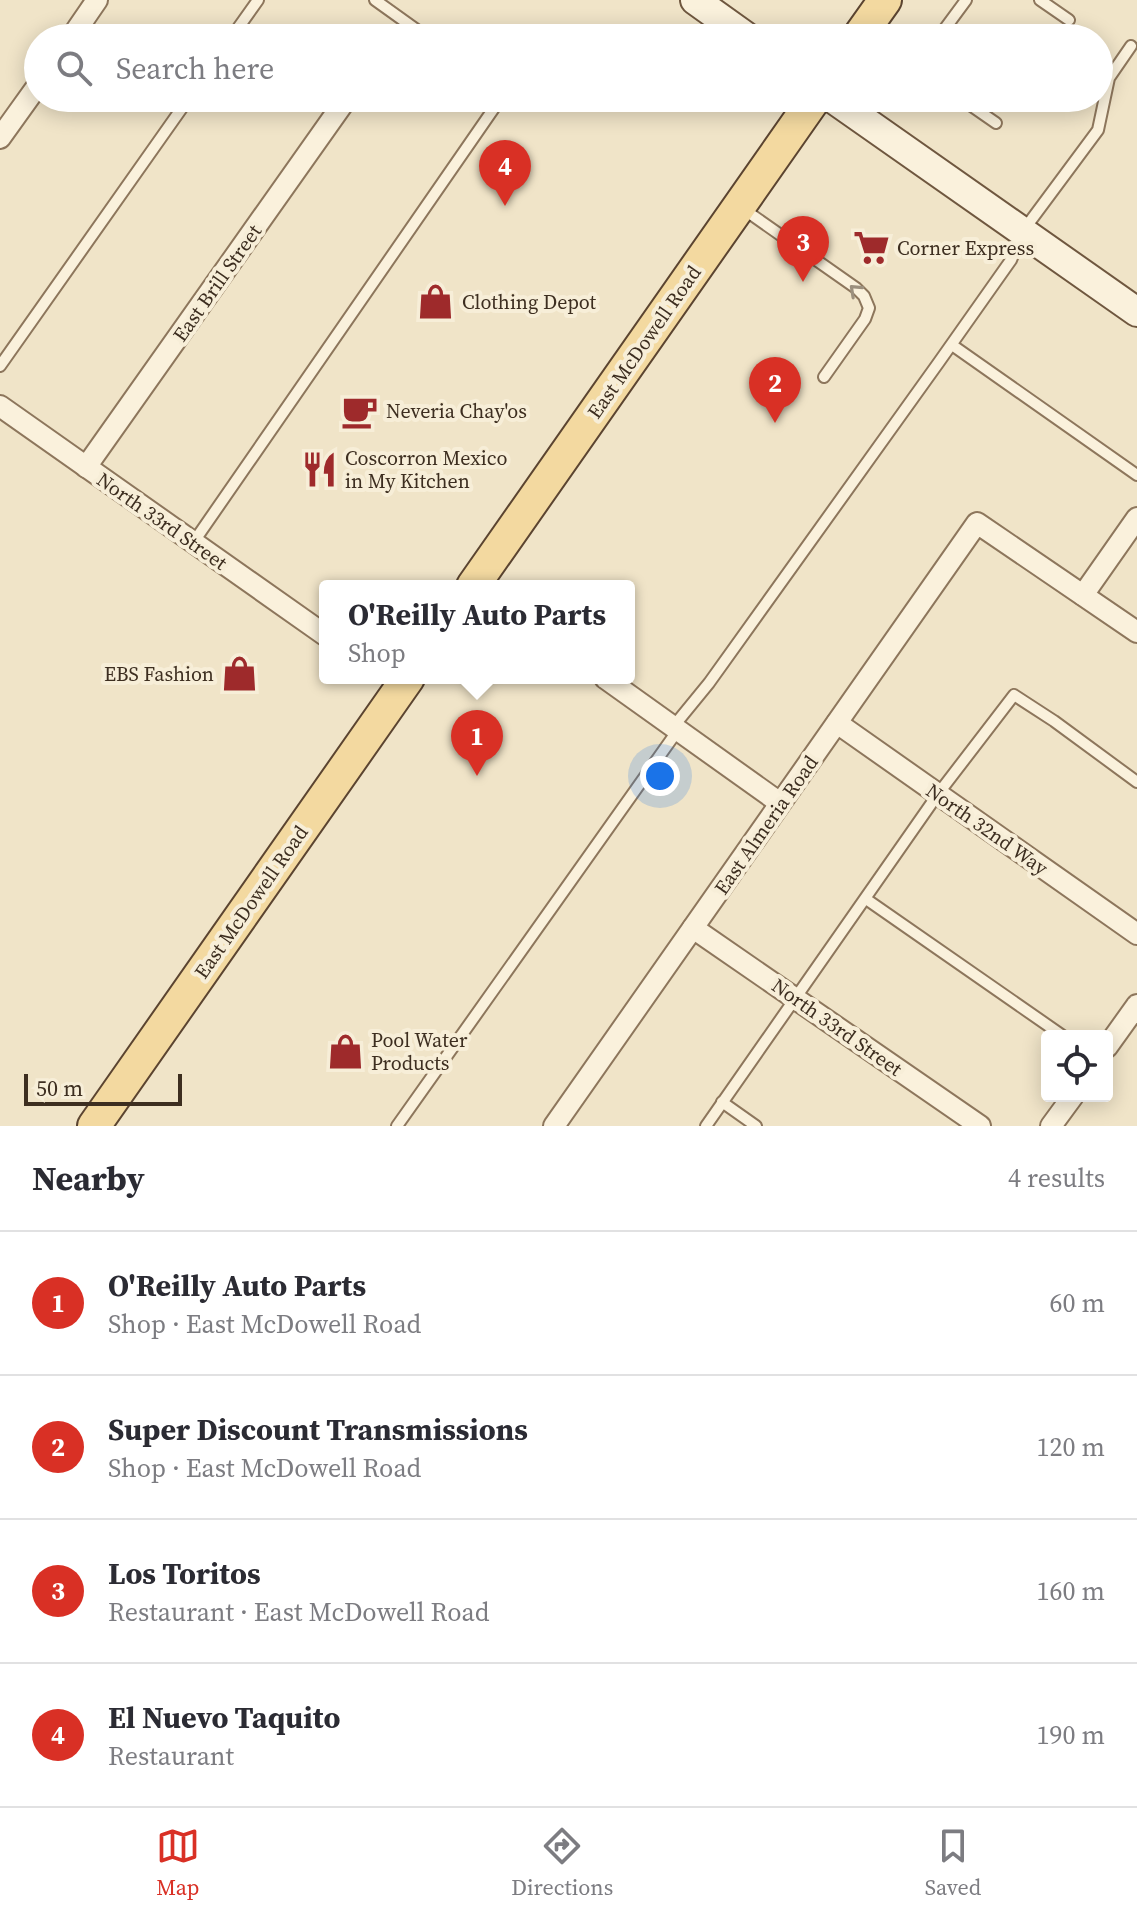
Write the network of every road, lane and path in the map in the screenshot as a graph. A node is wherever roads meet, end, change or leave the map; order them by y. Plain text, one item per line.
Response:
1 (97, 0) edge
2 (258, 0) edge
3 (375, 0) edge
4 (695, 0) edge
5 (885, 0) edge
6 (966, 0) edge
7 (1040, 0) edge
8 (1069, 20) dead end
9 (81, 24) edge
10 (241, 24) edge
11 (408, 24) edge
12 (728, 24) edge
13 (868, 24) edge
14 (948, 24) edge
15 (1131, 46) dead end
16 (1113, 72) edge
17 (24, 105) edge
18 (179, 112) edge
19 (337, 112) edge
20 (491, 112) edge
21 (805, 112) edge
22 (852, 112) edge
23 (980, 112) edge
24 (1102, 112) edge
25 (996, 123) dead end
26 (0, 138) edge
27 (739, 206) junction
28 (1023, 231) junction
29 (1137, 312) edge
30 (952, 345) junction
31 (0, 366) edge
32 (824, 377) dead end
33 (0, 406) edge
34 (86, 467) junction
35 (1137, 475) edge
36 (1137, 518) edge
37 (193, 543) junction
38 (477, 580) edge
39 (1083, 595) junction
40 (319, 631) edge
41 (1137, 632) edge
42 (397, 684) edge
43 (613, 684) edge
44 (837, 723) junction
45 (676, 729) junction
46 (1137, 782) edge
47 (938, 794) junction
48 (780, 803) junction
49 (866, 899) junction
50 (693, 928) junction
51 (1137, 934) edge
52 (796, 998) junction
53 (1137, 1005) edge
54 (1054, 1030) edge
55 (1113, 1039) edge
56 (722, 1102) junction
57 (1069, 1102) edge
58 (94, 1126) edge
59 (397, 1126) edge
60 (554, 1126) edge
61 (706, 1126) edge
62 (756, 1126) edge
63 (980, 1126) edge
64 (1051, 1126) edge

1 - 9 street
2 - 10 lane
3 - 11 lane
4 - 12 main road
5 - 13 main road
6 - 14 lane
7 - 8 lane
15 - 16 lane
17 - 26 street
18 - 31 lane
19 - 34 street, East Brill Street
20 - 37 lane
21 - 27 main road, East McDowell Road
22 - 28 main road
23 - 25 lane
24 - 28 lane
32 -> 27 lane
27 - 38 main road, East McDowell Road
28 - 29 main road
28 - 30 lane
30 - 35 lane
30 - 45 lane
33 - 34 street, North 33rd Street
34 - 37 street, North 33rd Street
36 - 39 street
37 - 40 street, North 33rd Street
39 - 41 street
39 - 44 street, East Almeria Road
42 - 58 main road, East McDowell Road
43 - 45 street
44 - 47 street, North 32nd Way
44 - 48 street, East Almeria Road
45 - 48 street
45 - 59 lane
46 - 47 lane
47 - 49 lane
47 - 51 street, North 32nd Way
48 - 50 street, East Almeria Road
49 - 52 lane
49 - 54 lane
50 - 52 street, North 33rd Street
50 - 60 street, East Almeria Road
52 - 56 lane
52 - 63 street, North 33rd Street
53 - 55 street
56 - 61 lane
56 - 62 lane
57 - 64 street

